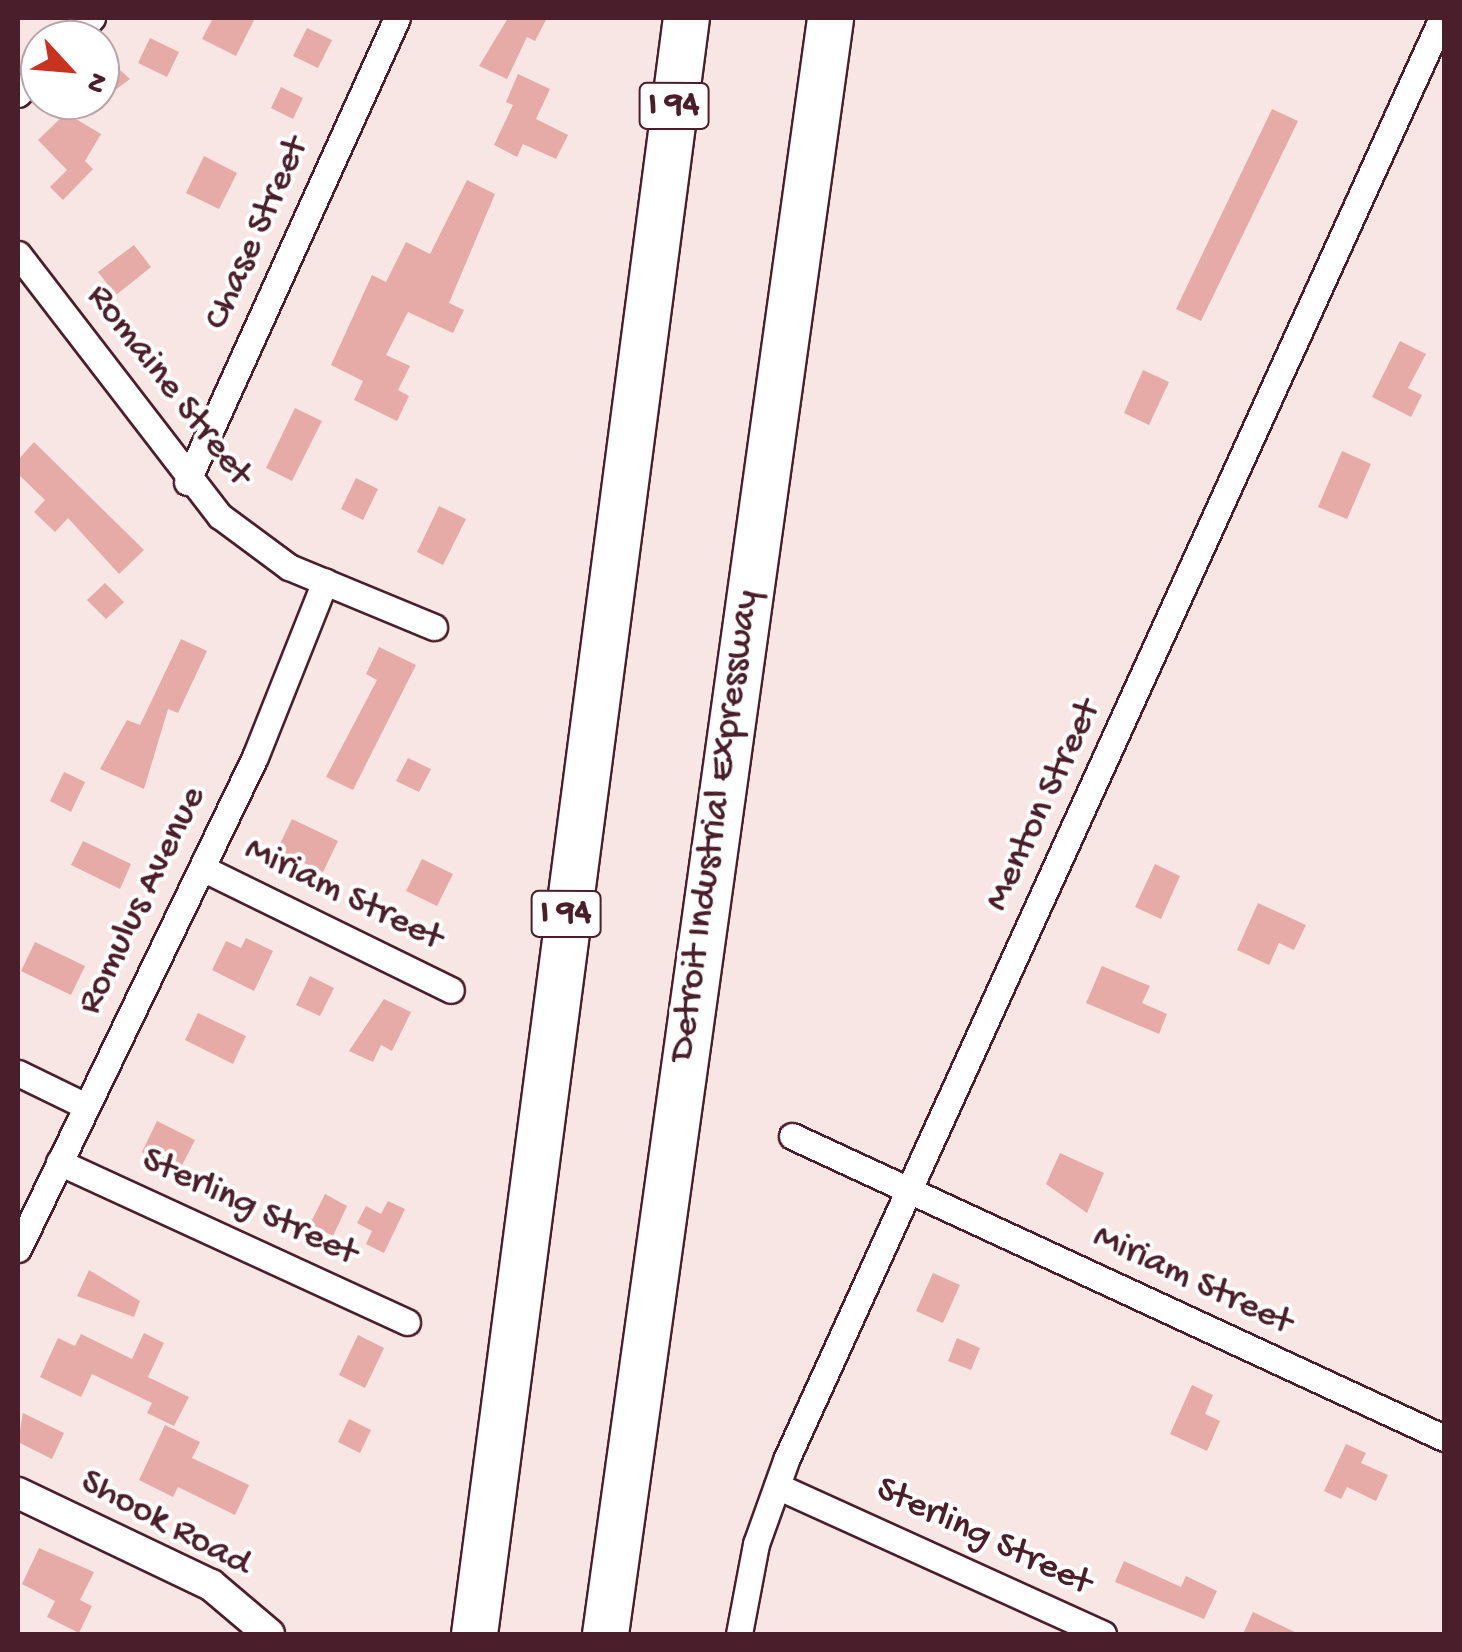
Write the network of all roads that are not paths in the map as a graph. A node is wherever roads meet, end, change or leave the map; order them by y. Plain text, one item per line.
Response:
1 (397, 18) edge
2 (686, 18) edge
3 (830, 18) edge
4 (860, 18) edge
5 (1442, 18) edge
6 (18, 254) edge
7 (187, 482) junction
8 (325, 581) junction
9 (434, 626) dead end
10 (722, 791) junction
11 (202, 868) junction
12 (451, 990) dead end
13 (18, 1073) edge
14 (86, 1106) junction
15 (792, 1136) dead end
16 (59, 1162) junction
17 (909, 1192) junction
18 (18, 1250) edge
19 (408, 1322) dead end
20 (1444, 1438) edge
21 (776, 1486) junction
22 (18, 1494) edge
23 (270, 1634) edge
24 (474, 1634) edge
25 (605, 1634) edge
26 (739, 1634) edge
27 (1103, 1634) edge

1 - 7 street, Chase Street
2 - 24 highway, I 94
3 - 10 highway, Detroit Industrial Expressway
4 - 10 highway
5 - 17 street, Menton Street
6 - 7 street, Romaine Street
7 - 8 street, Romaine Street
8 - 9 street, Romaine Street
8 - 11 street, Romulus Avenue
10 - 25 highway, Detroit Industrial Expressway
11 - 12 street, Miriam Street
11 - 14 street, Romulus Avenue
13 - 14 street
14 - 16 street, Romulus Avenue
15 - 17 street, Miriam Street
16 - 18 street, Romulus Avenue
16 - 19 street, Sterling Street
17 - 20 street, Miriam Street
17 - 21 street, Menton Street
21 - 26 street, Menton Street
21 - 27 street, Sterling Street
22 - 23 street, Shook Road

